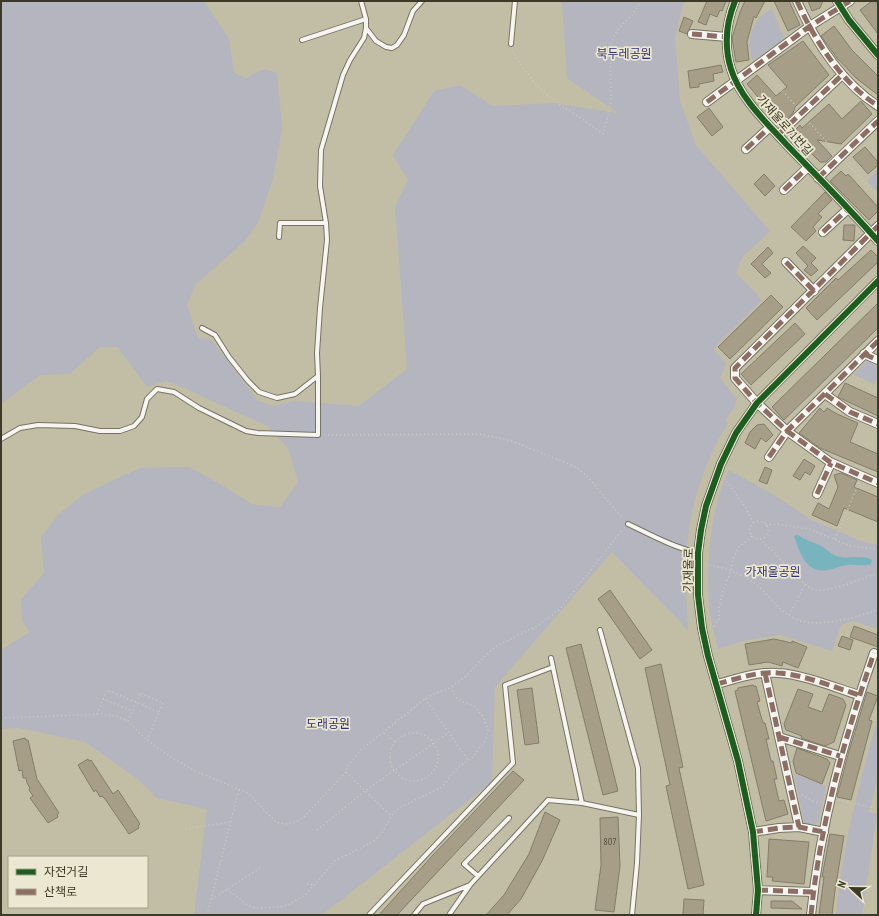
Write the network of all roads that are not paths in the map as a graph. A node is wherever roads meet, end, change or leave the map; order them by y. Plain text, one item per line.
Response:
1 (361, 1) edge
2 (422, 1) edge
3 (515, 1) edge
4 (736, 1) edge
5 (797, 1) edge
6 (850, 1) edge
7 (839, 4) edge
8 (366, 19) junction
9 (810, 26) junction
10 (366, 28) junction
11 (692, 34) dead end
12 (727, 37) junction
13 (302, 40) dead end
14 (511, 44) road end
15 (878, 55) edge
16 (842, 75) junction
17 (736, 81) junction
18 (707, 102) dead end
19 (878, 106) edge
20 (878, 122) edge
21 (770, 127) junction
22 (778, 135) junction
23 (746, 150) dead end
24 (808, 167) junction
25 (818, 178) junction
26 (784, 190) dead end
27 (848, 209) junction
28 (326, 223) junction
29 (878, 226) edge
30 (823, 232) dead end
31 (872, 234) junction
32 (278, 237) dead end
33 (878, 242) edge
34 (786, 262) dead end
35 (878, 281) edge
36 (814, 291) junction
37 (202, 328) dead end
38 (878, 341) edge
39 (864, 354) junction
40 (878, 360) edge
41 (318, 376) junction
42 (825, 394) junction
43 (757, 403) junction
44 (878, 424) edge
45 (787, 431) junction
46 (1, 439) edge
47 (769, 457) dead end
48 (831, 463) junction
49 (878, 483) edge
50 (817, 494) dead end
51 (628, 524) road end
52 (698, 553) junction
53 (600, 630) dead end
54 (874, 653) dead end
55 (551, 658) dead end
56 (552, 667) junction
57 (765, 673) junction
58 (717, 684) junction
59 (859, 695) junction
60 (779, 737) junction
61 (840, 756) junction
62 (582, 803) junction
63 (639, 815) junction
64 (509, 818) dead end
65 (800, 827) junction
66 (753, 832) junction
67 (824, 832) junction
68 (478, 876) junction
69 (470, 885) junction
70 (758, 890) junction
71 (813, 892) junction
72 (369, 915) edge
73 (414, 915) edge
74 (449, 915) edge
75 (632, 915) edge
76 (756, 915) edge
77 (811, 915) edge

1 - 8 lane
2 - 10 lane
3 - 14 lane
4 - 12 street, 가재울로71번길
5 - 9 street
6 - 7 street
7 - 9 street
7 - 15 street
8 - 10 lane
8 - 13 lane
9 - 16 street
9 - 17 street
10 - 28 lane
11 - 12 street
12 - 17 street, 가재울로71번길
16 - 19 street
16 - 22 street, 가재울로71번길
17 - 18 street
17 - 21 street, 가재울로71번길
20 - 25 street
21 - 22 street, 가재울로71번길
21 - 23 street
22 - 24 street, 가재울로71번길
24 - 25 street, 가재울로71번길
24 - 26 street
25 - 27 street, 가재울로71번길
27 - 30 street
27 - 31 street, 가재울로71번길
28 - 32 lane
28 - 41 lane
29 - 31 street
31 - 33 street, 가재울로71번길
31 - 36 street
34 - 36 street
35 - 43 street, 가재울로
36 - 43 street
37 - 41 lane
38 - 39 street
39 - 40 street
39 - 42 street
41 - 46 lane
42 - 44 street
42 - 45 street
43 - 45 street
43 - 52 street, 가재울로
45 - 47 street
45 - 48 street
48 - 49 street
48 - 50 street
51 - 52 lane
52 - 58 street, 가재울로
53 - 63 lane
54 - 59 street
55 - 56 lane
56 - 62 lane
56 - 72 lane
57 - 58 street
57 - 59 street
57 - 60 street
58 - 66 street, 가재울로
59 - 61 street
60 - 61 street
60 - 65 street
61 - 67 street
62 - 63 lane
62 - 68 lane
63 - 75 lane
64 - 68 lane
65 - 66 street
65 - 67 street
66 - 70 street, 가재울로
67 - 71 street
68 - 69 lane
69 - 73 lane
69 - 74 lane
70 - 71 street
70 - 76 street, 가재울로
71 - 77 street

